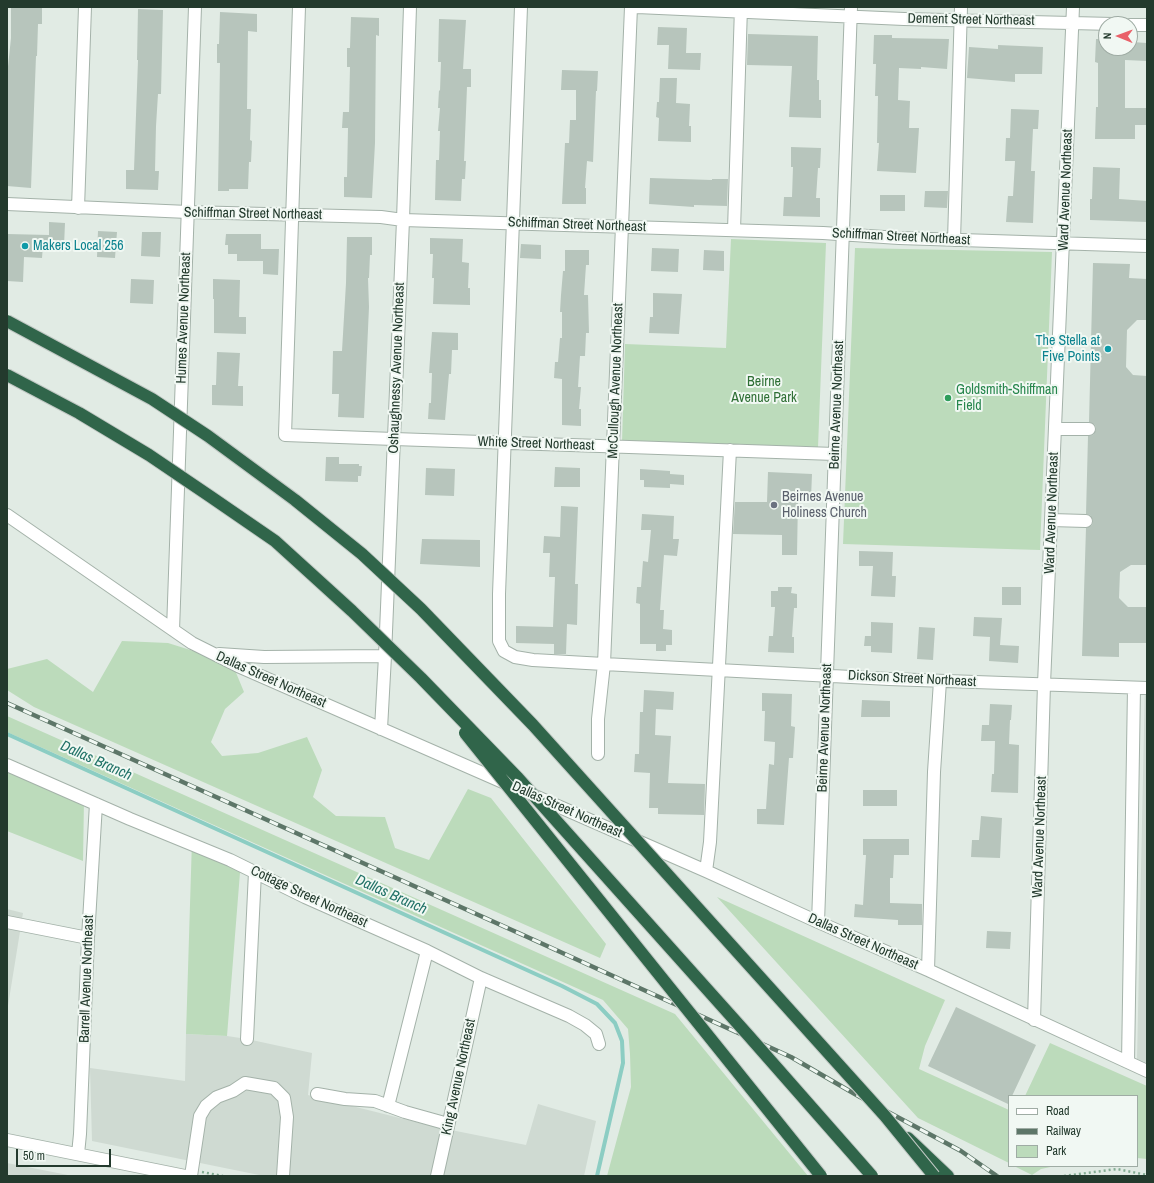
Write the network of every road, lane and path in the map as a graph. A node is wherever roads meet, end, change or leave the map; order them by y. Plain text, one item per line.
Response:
1 (85, 7) edge
2 (195, 7) edge
3 (299, 7) edge
4 (410, 7) edge
5 (522, 7) edge
6 (631, 7) edge
7 (637, 7) edge
8 (961, 7) edge
9 (1073, 7) edge
10 (741, 9) edge
11 (851, 12) edge
12 (961, 21) junction
13 (1073, 22) junction
14 (1098, 23) edge
15 (7, 204) edge
16 (78, 208) junction
17 (188, 212) junction
18 (292, 215) junction
19 (403, 220) junction
20 (512, 223) junction
21 (622, 226) junction
22 (734, 230) junction
23 (843, 234) junction
24 (954, 240) junction
25 (1063, 243) junction
26 (1147, 246) edge
27 (7, 321) edge
28 (7, 375) edge
29 (1055, 429) junction
30 (1088, 429) dead end
31 (394, 439) junction
32 (505, 443) junction
33 (613, 446) junction
34 (730, 450) junction
35 (835, 454) junction
36 (7, 515) edge
37 (1051, 520) junction
38 (1086, 521) dead end
39 (173, 630) junction
40 (214, 654) junction
41 (385, 656) junction
42 (604, 664) junction
43 (719, 670) junction
44 (827, 675) junction
45 (421, 678) junction
46 (940, 681) junction
47 (1044, 684) junction
48 (1134, 688) junction
49 (1147, 688) edge
50 (381, 729) junction
51 (598, 754) dead end
52 (7, 765) edge
53 (96, 804) junction
54 (706, 871) junction
55 (255, 872) junction
56 (7, 922) edge
57 (818, 922) junction
58 (88, 938) junction
59 (427, 951) junction
60 (928, 970) junction
61 (481, 978) junction
62 (1034, 1020) junction
63 (247, 1039) dead end
64 (599, 1044) dead end
65 (1128, 1062) junction
66 (1147, 1071) edge
67 (317, 1094) dead end
68 (388, 1106) junction
69 (885, 1116) junction
70 (448, 1124) junction
71 (7, 1140) edge
72 (78, 1154) junction
73 (1147, 1175) edge
74 (185, 1176) edge
75 (191, 1176) edge
76 (283, 1176) edge
77 (437, 1176) edge
78 (821, 1176) edge
79 (872, 1176) edge
80 (934, 1176) edge
81 (948, 1176) edge
82 (1064, 1176) edge

1 - 16 street
2 - 17 street, Humes Avenue Northeast
3 - 18 street
4 - 19 street, Oshaughnessy Avenue Northeast
5 - 20 street, Dickson Street Northeast
6 - 21 street, McCullough Avenue Northeast
7 - 10 street, Dement Street Northeast
8 - 12 street
9 - 13 street, Ward Avenue Northeast
10 - 11 street, Dement Street Northeast
10 - 22 street
11 - 12 street, Dement Street Northeast
11 - 23 street, Beirne Avenue Northeast
12 - 13 street, Dement Street Northeast
12 - 24 street
13 - 14 street, Dement Street Northeast
13 - 25 street, Ward Avenue Northeast
15 - 16 street, Schiffman Street Northeast
16 - 17 street, Schiffman Street Northeast
17 - 18 street, Schiffman Street Northeast
17 - 39 street, Humes Avenue Northeast
18 - 19 street, Schiffman Street Northeast
18 - 31 street, White Street Northeast
19 - 20 street, Schiffman Street Northeast
19 - 31 street, Oshaughnessy Avenue Northeast
20 - 21 street, Schiffman Street Northeast
20 - 32 street, Dickson Street Northeast
21 - 22 street, Schiffman Street Northeast
21 - 33 street, McCullough Avenue Northeast
22 - 23 street, Schiffman Street Northeast
23 - 24 street, Schiffman Street Northeast
23 - 35 street, Beirne Avenue Northeast
24 - 25 street, Schiffman Street Northeast
25 - 26 street, Schiffman Street Northeast
25 - 29 street, Ward Avenue Northeast
27 - 69 highway, bridge
28 - 45 highway, bridge
29 - 30 street
29 - 37 street, Ward Avenue Northeast
31 - 32 street, White Street Northeast
31 - 41 street, Oshaughnessy Avenue Northeast
32 - 33 street, White Street Northeast
32 - 42 street, Dickson Street Northeast
33 - 34 street, White Street Northeast
33 - 42 street, McCullough Avenue Northeast
34 - 35 street, White Street Northeast
34 - 43 street
35 - 44 street, Beirne Avenue Northeast
36 - 39 street, Dallas Street Northeast
37 - 38 street
37 - 47 street, Ward Avenue Northeast
39 - 40 street, Dallas Street Northeast
40 - 41 street
40 - 50 street, Dallas Street Northeast
41 - 50 street, Oshaughnessy Avenue Northeast
42 - 43 street, Dickson Street Northeast
42 - 51 street, McCullough Avenue Northeast
43 - 44 street, Dickson Street Northeast
43 - 54 street
44 - 46 street, Dickson Street Northeast
44 - 57 street, Beirne Avenue Northeast
45 - 78 highway, bridge
45 - 79 highway, bridge
46 - 47 street, Dickson Street Northeast
46 - 60 street
47 - 48 street, Dickson Street Northeast
47 - 62 street, Ward Avenue Northeast
48 - 49 street, Dickson Street Northeast
48 - 65 street
50 - 54 street, Dallas Street Northeast
52 - 53 street, Cottage Street Northeast
53 - 55 street, Cottage Street Northeast
53 - 58 street, Barrell Avenue Northeast
54 - 57 street, Dallas Street Northeast
55 - 59 street, Cottage Street Northeast
55 - 63 street
56 - 58 street
57 - 60 street, Dallas Street Northeast
58 - 72 street, Barrell Avenue Northeast
59 - 61 street, Cottage Street Northeast
59 - 68 street
60 - 62 street, Dallas Street Northeast
61 - 64 street, Cottage Street Northeast
61 - 70 street, King Avenue Northeast
62 - 65 street, Dallas Street Northeast
65 - 66 street, Dallas Street Northeast
67 - 68 street
68 - 70 street
69 - 80 highway, bridge
69 - 81 highway, bridge
70 - 77 street, King Avenue Northeast
71 - 72 street
72 - 74 street
73 - 82 path
75 - 76 street

